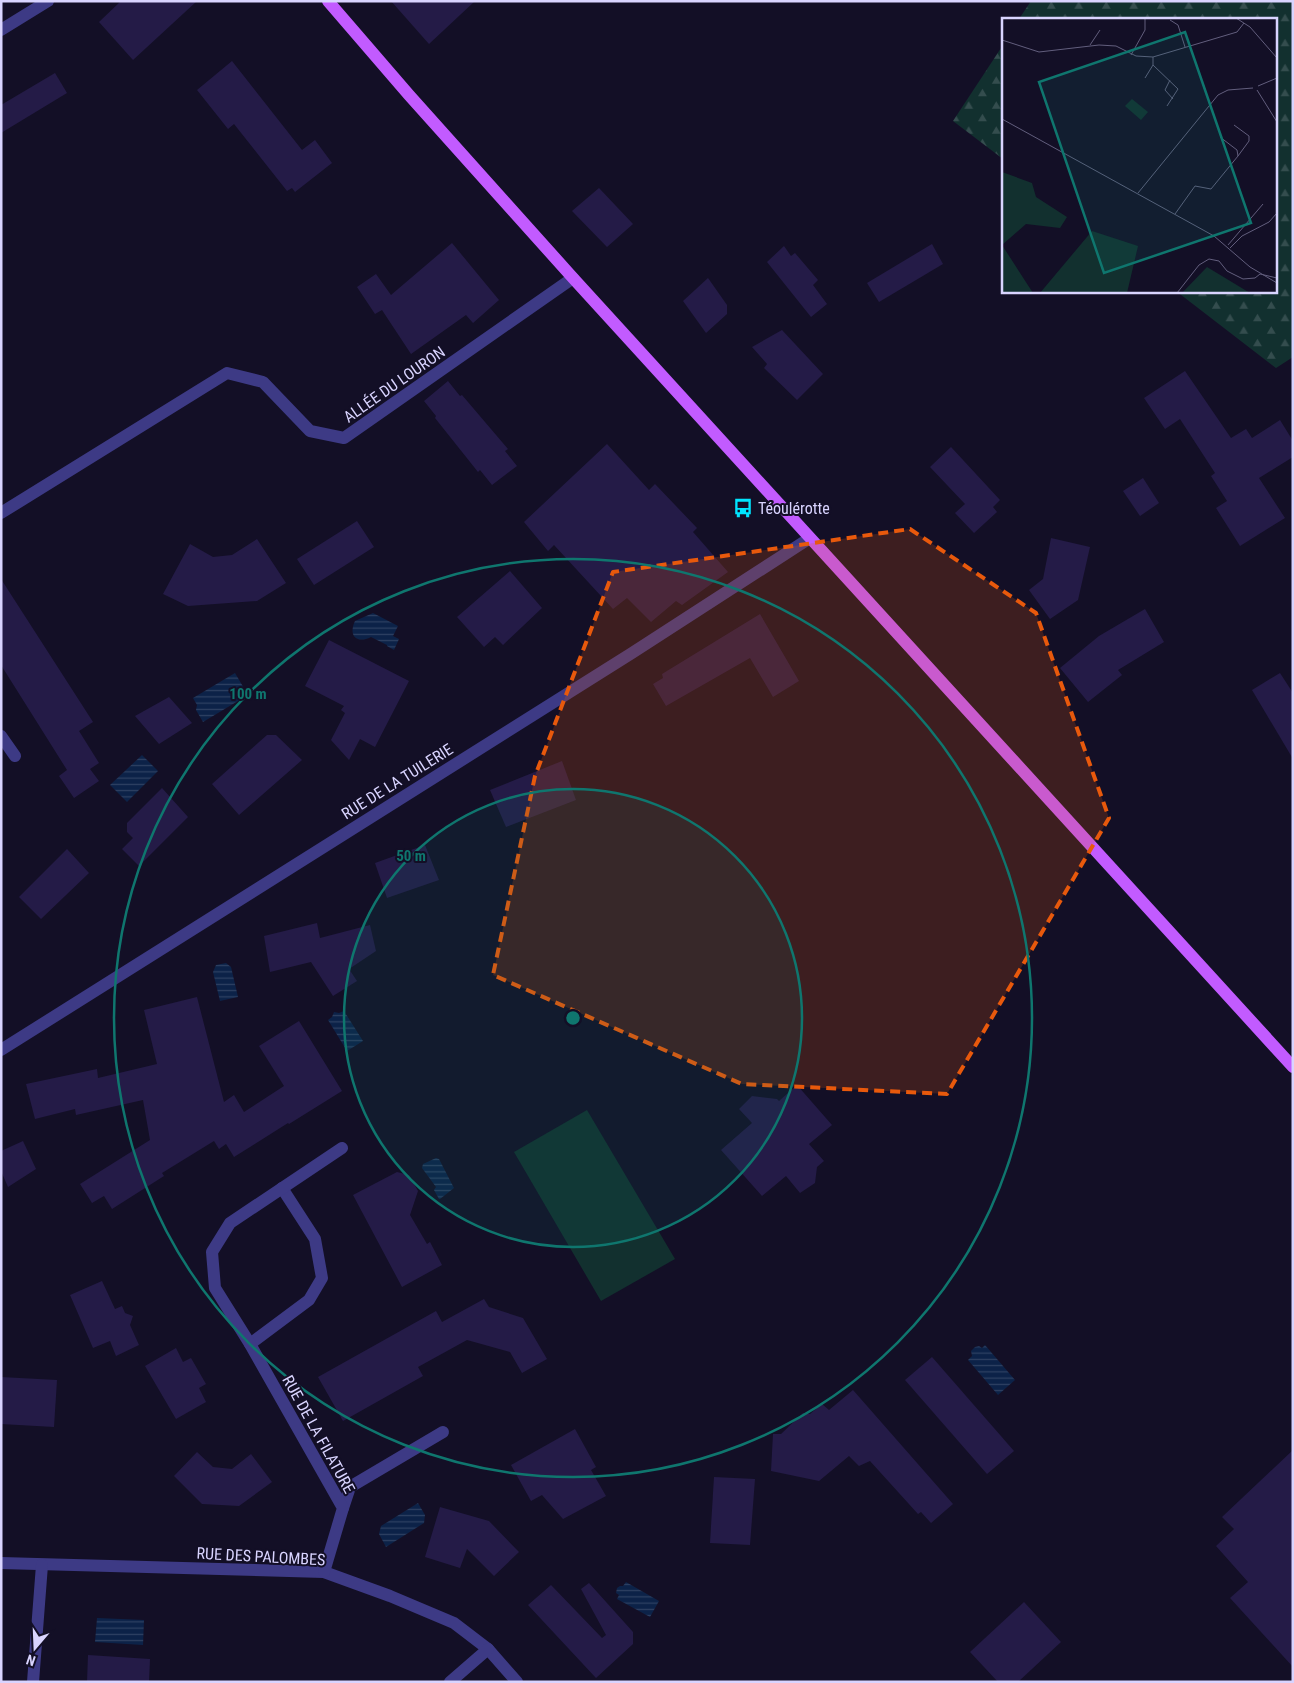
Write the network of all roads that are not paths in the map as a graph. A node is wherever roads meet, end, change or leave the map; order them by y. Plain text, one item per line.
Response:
1 (48, 1) edge
2 (328, 1) edge
3 (1, 30) edge
4 (573, 278) junction
5 (1, 513) edge
6 (810, 538) junction
7 (1, 736) edge
8 (15, 756) dead end
9 (1, 1050) edge
10 (1293, 1067) edge
11 (342, 1148) dead end
12 (282, 1188) junction
13 (250, 1344) junction
14 (443, 1432) dead end
15 (343, 1508) junction
16 (1, 1563) edge
17 (42, 1565) junction
18 (324, 1572) junction
19 (488, 1649) junction
20 (33, 1682) edge
21 (450, 1682) edge
22 (517, 1682) edge

1 - 3 street
2 - 4 main road
4 - 5 street, ALLÉE DU LOURON
4 - 6 main road
6 - 9 street, RUE DE LA TUILERIE
6 - 10 main road
7 - 8 street
11 - 12 street, RUE DE LA FILATURE
12 - 13 street, RUE DE LA FILATURE
12 - 13 street
13 - 15 street, RUE DE LA FILATURE
14 - 15 street
15 - 18 street, RUE DE LA FILATURE
16 - 17 street, RUE DES PALOMBES
17 - 18 street, RUE DES PALOMBES
17 - 20 street
18 - 19 street, RUE DES PALOMBES
19 - 21 street
19 - 22 street, RUE DES PALOMBES

